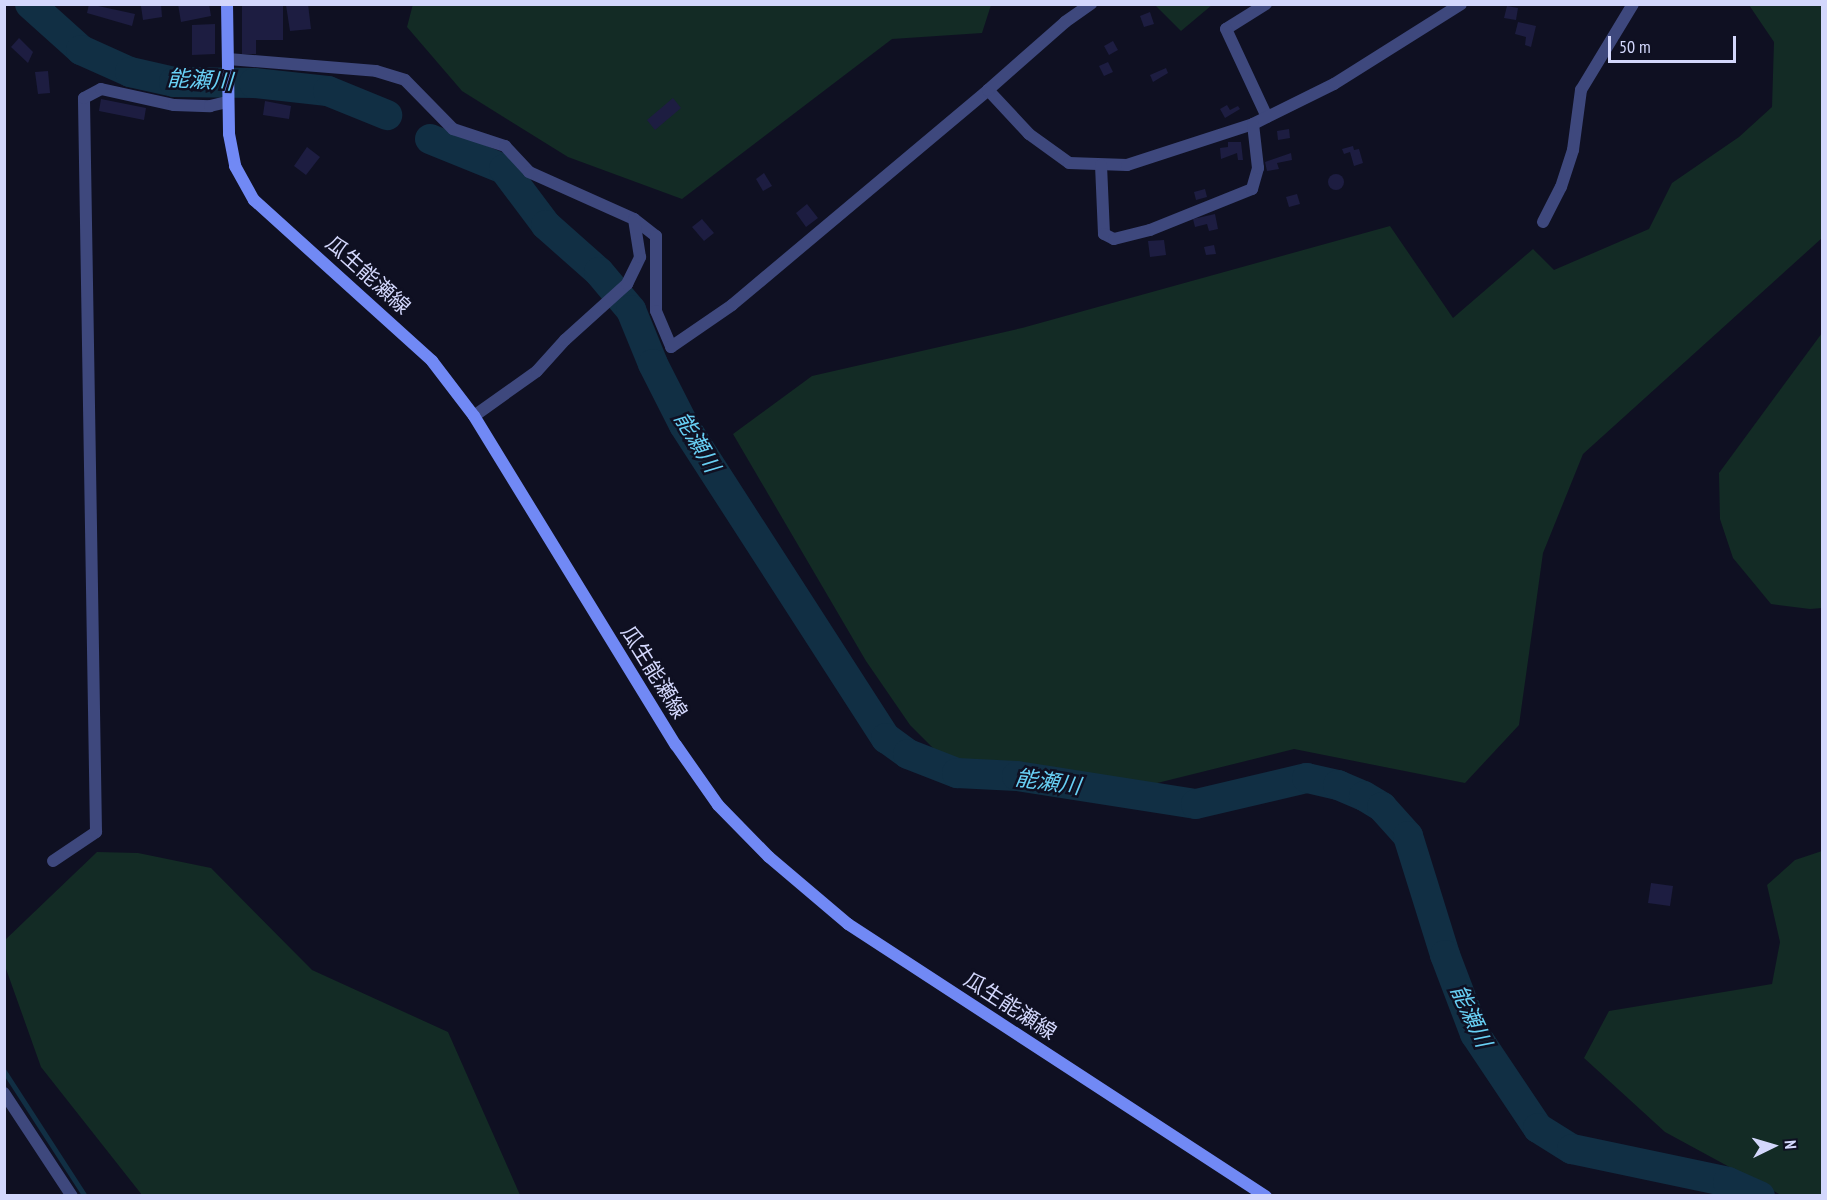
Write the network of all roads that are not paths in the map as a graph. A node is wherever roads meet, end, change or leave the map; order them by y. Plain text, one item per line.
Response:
1 (227, 4) edge
2 (1091, 4) edge
3 (1266, 4) edge
4 (1461, 4) edge
5 (1633, 4) edge
6 (228, 59) junction
7 (988, 90) junction
8 (228, 102) junction
9 (1267, 117) junction
10 (1253, 124) junction
11 (1101, 165) junction
12 (634, 219) junction
13 (1543, 222) dead end
14 (474, 416) junction
15 (53, 861) dead end
16 (4, 1093) edge
17 (72, 1196) edge
18 (1266, 1196) edge

1 - 6 main road, 瓜生能瀬線
2 - 7 street
3 - 9 street
4 - 9 street
5 - 13 street
6 - 8 main road, 瓜生能瀬線
6 - 12 street
7 - 11 street
7 - 12 street
8 - 14 main road, 瓜生能瀬線
8 - 15 street
9 - 10 street
10 - 11 street
10 - 11 street
12 - 14 street
14 - 18 main road, 瓜生能瀬線
16 - 17 street

